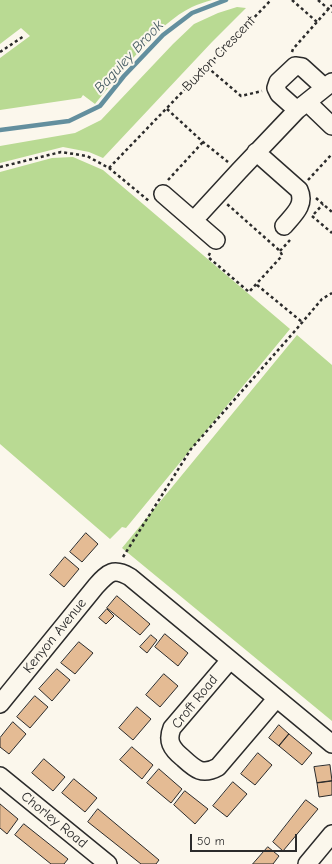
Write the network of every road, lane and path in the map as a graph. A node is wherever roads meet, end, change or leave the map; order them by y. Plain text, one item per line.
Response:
1 (271, 0) edge
2 (292, 0) edge
3 (318, 0) edge
4 (332, 5) edge
5 (328, 9) junction
6 (332, 12) edge
7 (317, 22) junction
8 (24, 36) dead end
9 (0, 52) edge
10 (207, 66) junction
11 (295, 66) junction
12 (328, 85) edge
13 (276, 88) junction
14 (302, 106) junction
15 (167, 109) junction
16 (332, 126) edge
17 (203, 142) junction
18 (256, 152) junction
19 (332, 154) edge
20 (0, 167) edge
21 (109, 168) junction
22 (238, 171) junction
23 (299, 190) junction
24 (160, 191) junction
25 (216, 195) junction
26 (312, 216) dead end
27 (194, 220) junction
28 (284, 226) dead end
29 (332, 233) edge
30 (216, 240) joint
31 (257, 285) junction
32 (332, 294) edge
33 (302, 322) junction
34 (114, 571) junction
35 (230, 660) junction
36 (3, 693) edge
37 (276, 699) junction
38 (332, 744) edge
39 (0, 776) edge
40 (332, 834) edge
41 (108, 864) edge
42 (308, 864) edge

1 - 10 path, Buxton Crescent
2 - 7 path
3 - 5 path
4 - 5 path
5 - 6 path
5 - 7 path
7 - 11 path
8 - 9 path
10 - 13 path
10 - 15 path, Buxton Crescent
11 - 12 street
11 - 13 street
12 - 14 street
13 - 14 street
14 - 16 street
14 - 18 street
15 - 17 path
15 - 21 path, Buxton Crescent
17 - 22 path
17 - 24 path
18 - 22 street
18 - 23 street
19 - 23 path
20 - 21 path
21 - 24 path
22 - 25 street
23 - 28 street
24 - 27 street
25 - 27 street
25 - 31 path
26 - 29 path
27 - 30 street
30 - 31 path
31 - 33 path
32 - 33 path
33 - 34 path
34 - 35 street
34 - 36 street, Kenyon Avenue
35 - 37 street
35 - 37 street, Croft Road
37 - 38 street
39 - 41 street, Chorley Road
40 - 42 street

